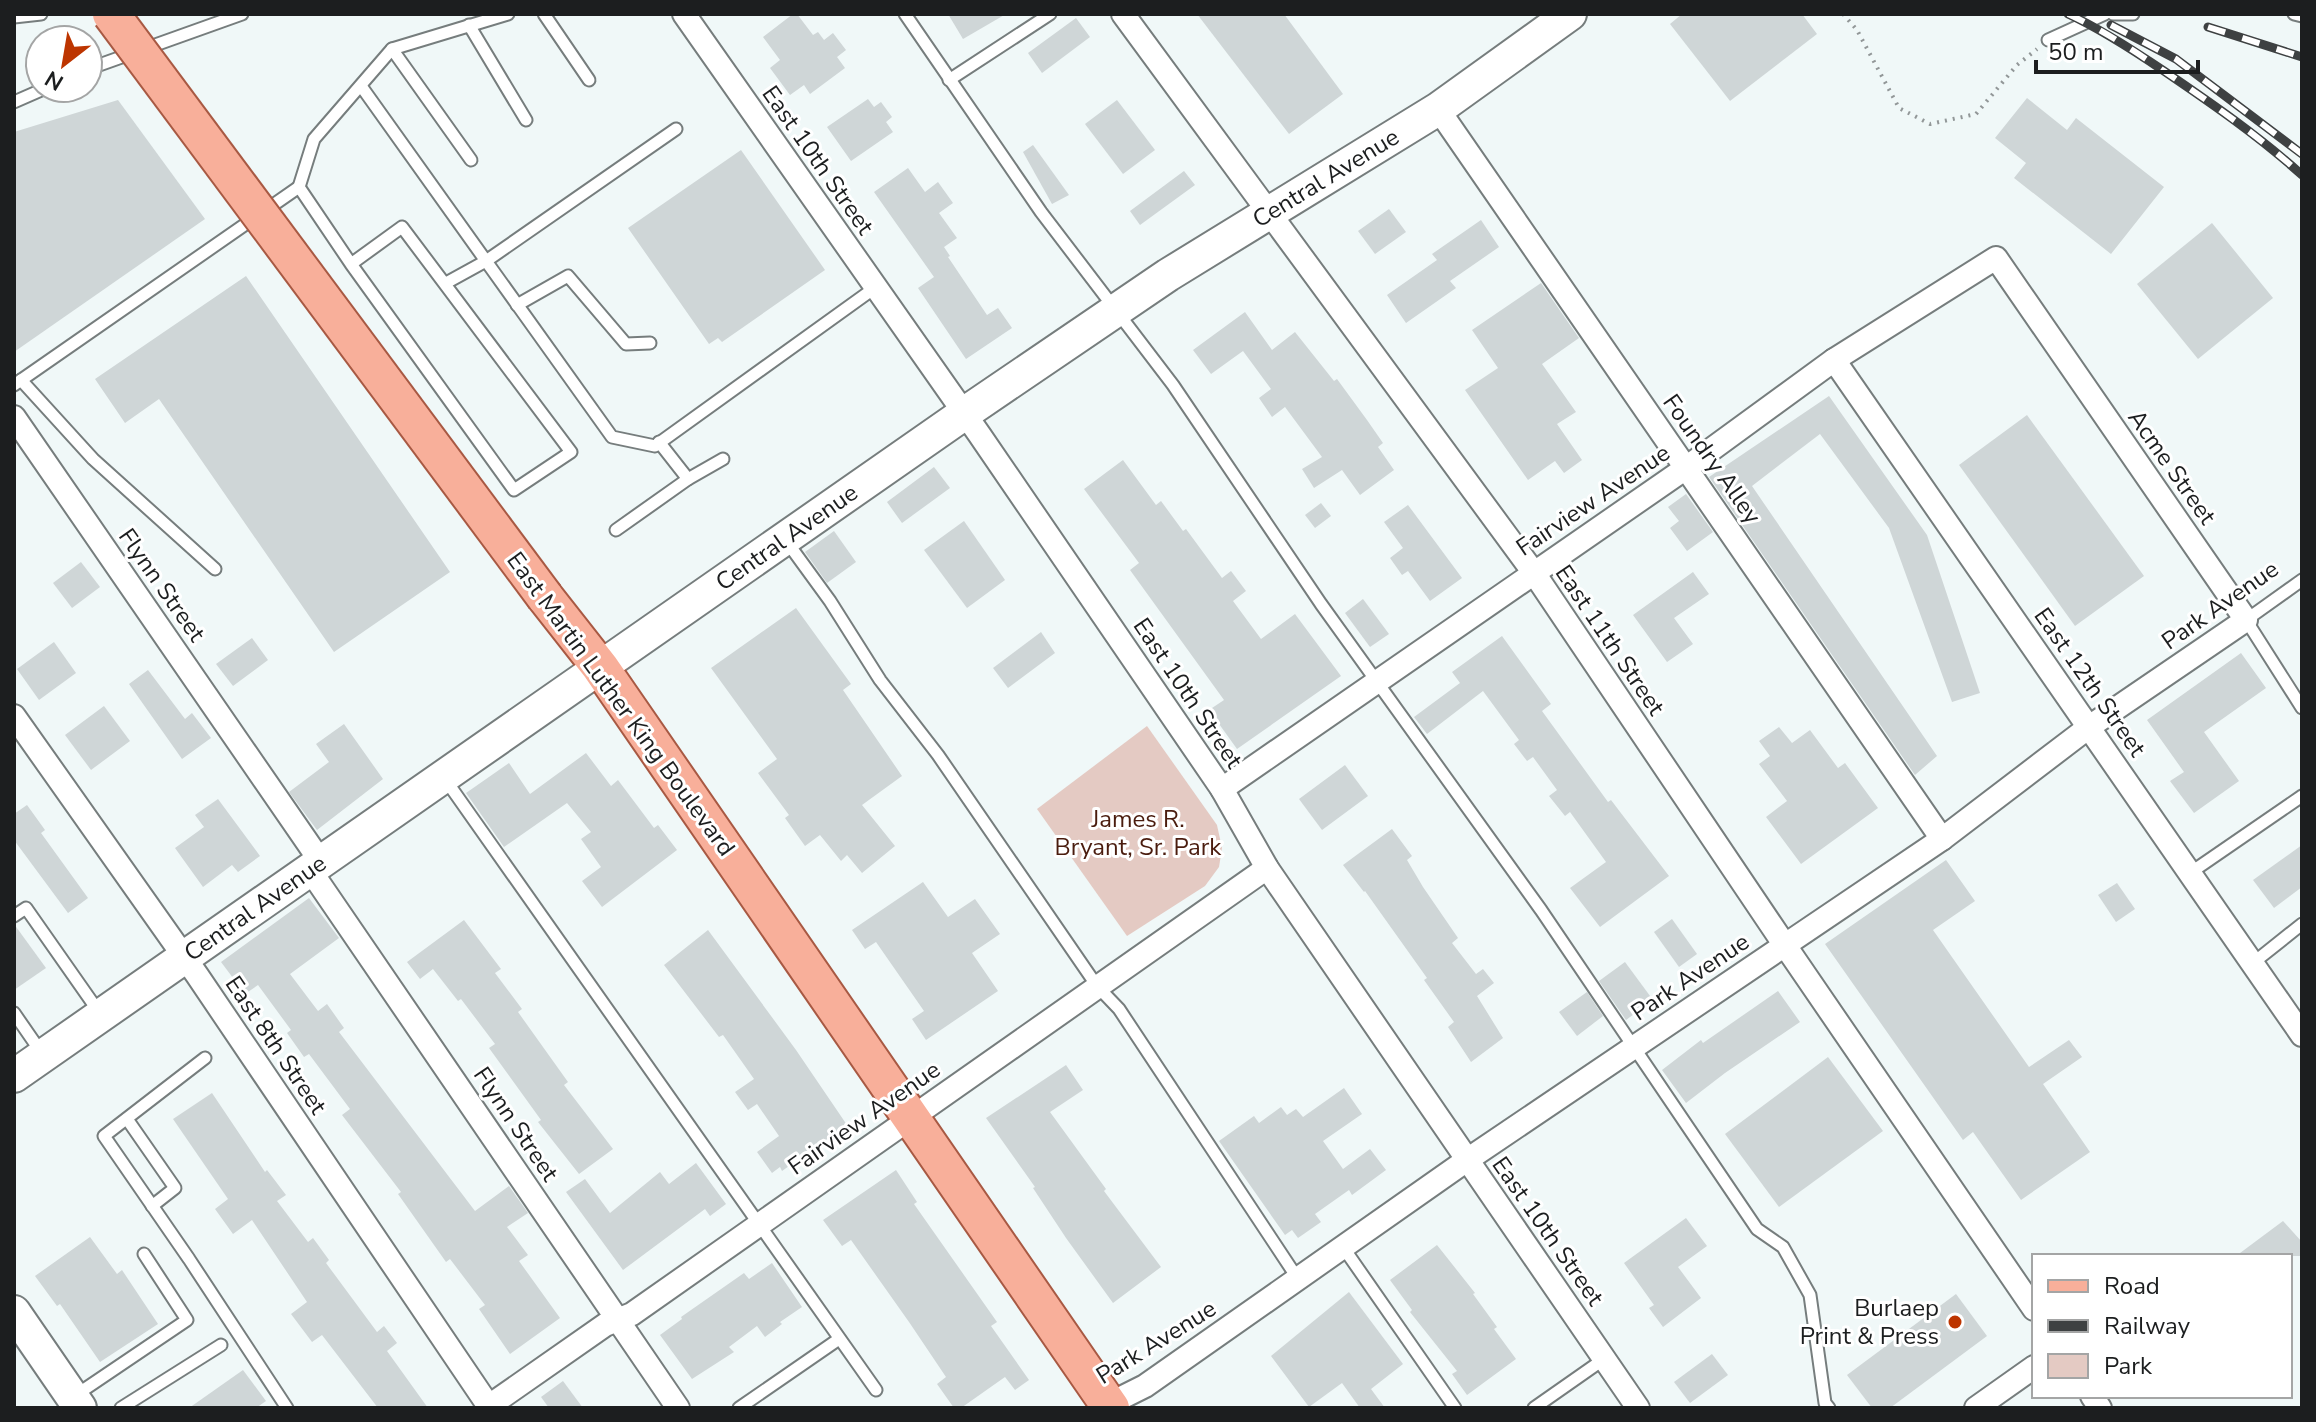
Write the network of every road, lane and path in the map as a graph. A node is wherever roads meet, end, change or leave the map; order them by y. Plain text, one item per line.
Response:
1 (41, 14) edge
2 (111, 14) edge
3 (242, 14) edge
4 (508, 14) edge
5 (544, 14) edge
6 (684, 14) edge
7 (905, 14) edge
8 (1050, 14) edge
9 (1123, 14) edge
10 (1570, 14) edge
11 (1843, 14) edge
12 (2105, 14) edge
13 (2113, 14) edge
14 (2133, 14) edge
15 (2294, 14) edge
16 (2302, 16) edge
17 (14, 17) edge
18 (469, 25) junction
19 (2048, 40) joint
20 (392, 49) junction
21 (104, 63) edge
22 (589, 80) dead end
23 (949, 80) junction
24 (361, 86) junction
25 (1438, 109) junction
26 (526, 120) dead end
27 (676, 129) dead end
28 (471, 160) dead end
29 (299, 187) junction
30 (1271, 213) junction
31 (1996, 258) joint
32 (486, 261) junction
33 (351, 264) junction
34 (446, 283) junction
35 (876, 287) junction
36 (517, 305) junction
37 (1116, 310) junction
38 (650, 343) dead end
39 (1834, 360) junction
40 (18, 382) edge
41 (965, 413) junction
42 (14, 417) edge
43 (659, 442) junction
44 (723, 459) dead end
45 (1686, 468) junction
46 (688, 479) junction
47 (616, 530) dead end
48 (785, 539) junction
49 (215, 569) dead end
50 (1534, 573) junction
51 (2302, 580) edge
52 (2246, 620) junction
53 (600, 667) junction
54 (1377, 681) junction
55 (2302, 708) edge
56 (14, 716) edge
57 (2089, 727) junction
58 (443, 777) junction
59 (1222, 789) junction
60 (2302, 796) edge
61 (1942, 839) junction
62 (315, 866) junction
63 (1267, 868) junction
64 (2190, 873) junction
65 (14, 916) edge
66 (2302, 924) edge
67 (1784, 944) junction
68 (185, 957) junction
69 (2253, 963) junction
70 (1097, 986) junction
71 (14, 1013) edge
72 (101, 1015) junction
73 (2302, 1035) edge
74 (1635, 1045) junction
75 (43, 1055) junction
76 (205, 1058) dead end
77 (14, 1076) edge
78 (911, 1117) junction
79 (127, 1119) junction
80 (1467, 1160) junction
81 (152, 1206) junction
82 (759, 1225) junction
83 (1343, 1247) junction
84 (144, 1254) dead end
85 (1298, 1279) junction
86 (2032, 1306) edge
87 (14, 1312) edge
88 (619, 1321) junction
89 (839, 1339) junction
90 (221, 1345) dead end
91 (1604, 1359) junction
92 (2032, 1368) edge
93 (876, 1390) dead end
94 (76, 1403) edge
95 (1107, 1406) edge
96 (490, 1407) edge
97 (121, 1408) edge
98 (287, 1408) edge
99 (678, 1408) edge
100 (739, 1408) edge
101 (1455, 1408) edge
102 (1534, 1408) edge
103 (1638, 1408) edge
104 (1829, 1408) edge
105 (1976, 1408) edge

1 - 17 lane
2 - 53 main road, East Martin Luther King Boulevard, bridge
3 - 21 lane
4 - 18 lane
5 - 22 lane
6 - 35 street, East 10th Street
7 - 23 lane
8 - 23 lane
9 - 30 street, East 11th Street
10 - 25 main road, Central Avenue
11 - 19 path
12 - 19 lane
13 - 14 lane
15 - 16 lane
18 - 20 lane
18 - 26 lane
20 - 24 lane
20 - 28 lane
23 - 37 lane
24 - 29 lane
24 - 32 lane
25 - 30 main road, Central Avenue
25 - 45 street, Foundry Alley
27 - 32 lane
29 - 33 lane
29 - 40 lane
30 - 37 main road, Central Avenue
30 - 50 street, East 11th Street
31 - 39 street, Fairview Avenue
31 - 52 street, Acme Street
32 - 34 lane
32 - 36 lane
33 - 34 lane
33 - 34 lane
35 - 41 street, East 10th Street
35 - 43 lane
36 - 38 lane
36 - 43 lane
37 - 41 main road, Central Avenue
37 - 54 lane
39 - 45 street, Fairview Avenue
39 - 57 street, East 12th Street
40 - 49 lane
41 - 48 main road, Central Avenue
41 - 59 street, East 10th Street
42 - 62 street, Flynn Street
43 - 46 lane
44 - 46 lane
45 - 50 street, Fairview Avenue
45 - 61 street, Foundry Alley
46 - 47 lane
48 - 53 main road, Central Avenue
48 - 70 lane
50 - 54 street, Fairview Avenue
50 - 67 street, East 11th Street
51 - 52 lane, Park Avenue
52 - 55 lane, Acme Street
52 - 57 street, Park Avenue
53 - 58 main road, Central Avenue
53 - 78 main road, East Martin Luther King Boulevard
54 - 59 street, Fairview Avenue
54 - 74 lane
56 - 68 street, East 8th Street
57 - 61 street, Park Avenue
57 - 64 street, East 12th Street
58 - 62 main road, Central Avenue
58 - 82 lane
59 - 63 street, East 10th Street
60 - 64 lane
61 - 67 street, Park Avenue
62 - 68 main road, Central Avenue
62 - 88 street, Flynn Street
63 - 70 street, Fairview Avenue
63 - 80 street, East 10th Street
64 - 69 street, East 12th Street
65 - 72 lane
66 - 69 lane
67 - 74 street, Park Avenue
67 - 86 street, East 11th Street
68 - 72 main road, Central Avenue
68 - 96 street, East 8th Street
69 - 73 street, East 12th Street
70 - 78 street, Fairview Avenue
70 - 85 lane
71 - 75 lane
72 - 75 main road, Central Avenue
74 - 80 street, Park Avenue
74 - 104 lane
75 - 77 main road, Central Avenue
76 - 79 lane
78 - 82 street, Fairview Avenue
78 - 95 main road, East Martin Luther King Boulevard
79 - 81 lane
79 - 81 lane
80 - 83 street, Park Avenue
80 - 91 street, East 10th Street
81 - 98 lane
82 - 88 street, Fairview Avenue
82 - 89 lane
83 - 85 street, Park Avenue
83 - 101 lane
84 - 94 lane
85 - 95 street, Park Avenue
87 - 94 main road
88 - 96 street, Fairview Avenue
88 - 99 street, Flynn Street
89 - 93 lane
89 - 100 lane
90 - 97 lane
91 - 102 lane
91 - 103 street, East 10th Street
92 - 105 street

